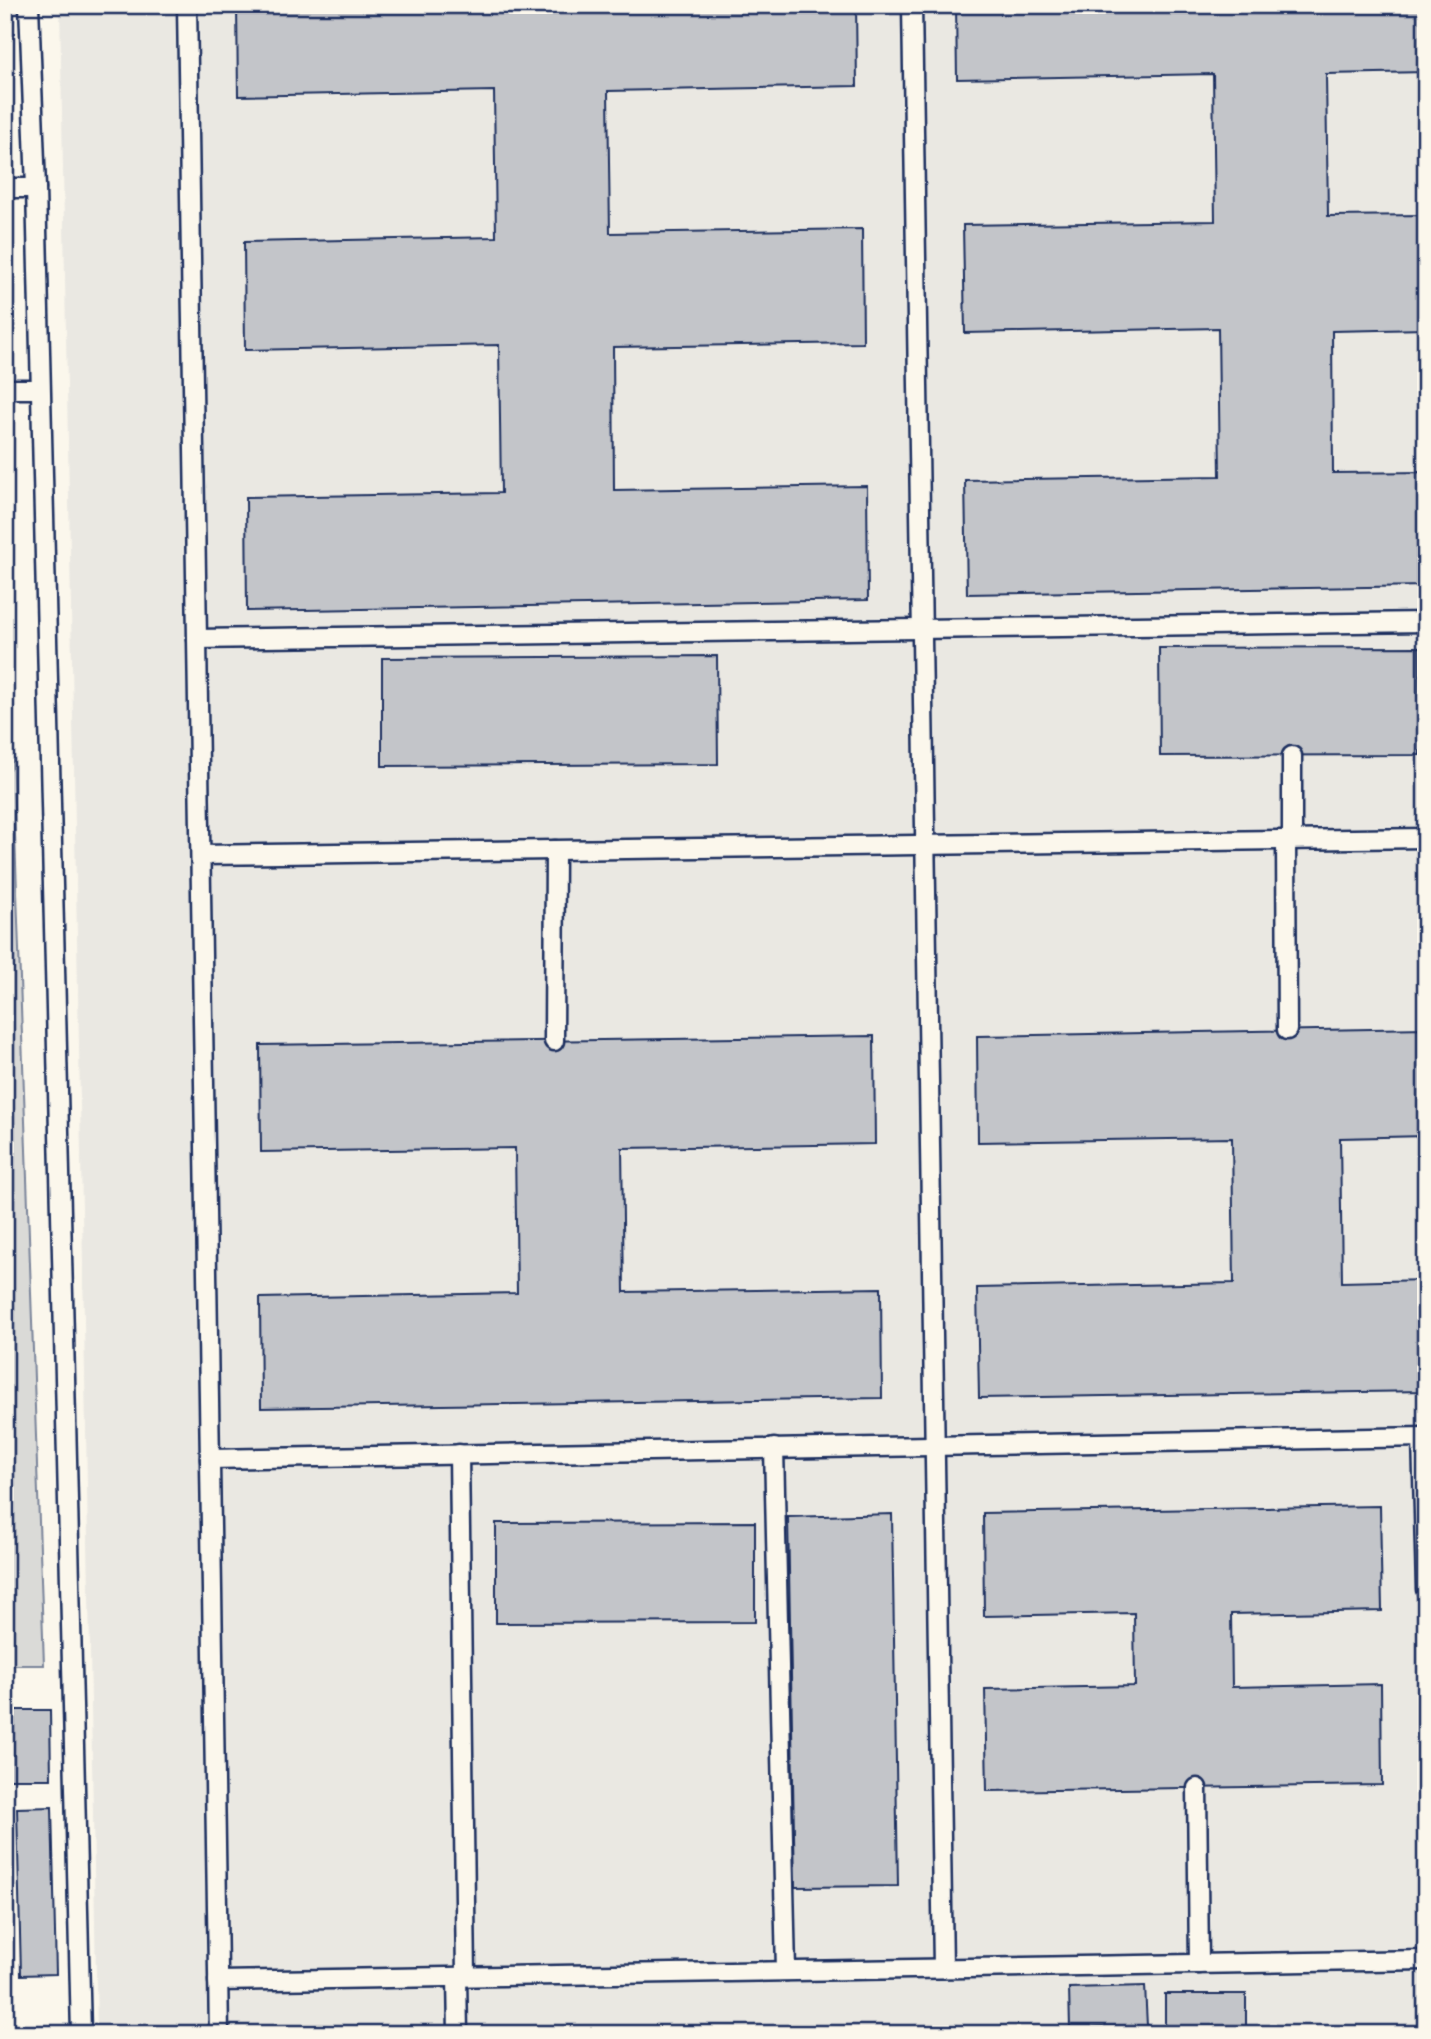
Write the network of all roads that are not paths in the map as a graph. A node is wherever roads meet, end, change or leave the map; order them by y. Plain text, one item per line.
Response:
1 (30, 5) edge
2 (187, 5) edge
3 (912, 5) edge
4 (5, 188) edge
5 (36, 188) junction
6 (5, 389) edge
7 (40, 389) junction
8 (1426, 622) edge
9 (922, 629) junction
10 (197, 639) junction
11 (1292, 756) dead end
12 (1426, 838) edge
13 (1289, 840) junction
14 (926, 845) junction
15 (555, 850) junction
16 (201, 855) junction
17 (1287, 1030) dead end
18 (554, 1041) dead end
19 (1424, 1437) edge
20 (935, 1446) junction
21 (774, 1448) junction
22 (459, 1454) junction
23 (209, 1458) junction
24 (1426, 1589) edge
25 (1197, 1788) dead end
26 (1426, 1960) edge
27 (1199, 1964) junction
28 (943, 1968) junction
29 (786, 1971) junction
30 (462, 1977) junction
31 (218, 1981) junction
32 (81, 2034) edge
33 (219, 2034) edge
34 (458, 2034) edge

1 - 5 lane
2 - 10 lane
3 - 9 lane
4 - 5 lane
5 - 7 lane
6 - 7 lane
7 - 32 lane
8 - 9 lane
9 - 10 lane
9 - 14 lane
10 - 16 lane
11 - 13 lane
12 - 13 lane
13 - 14 lane
13 - 17 lane
14 - 15 lane
14 - 20 lane
15 - 16 lane
15 - 18 lane
16 - 23 lane
19 - 20 lane
19 - 24 lane
20 - 21 lane
20 - 28 lane
21 - 22 lane
21 - 29 lane
22 - 23 lane
22 - 30 lane
23 - 31 lane
25 - 27 lane
26 - 27 lane
27 - 28 lane
28 - 29 lane
29 - 30 lane
30 - 31 lane
30 - 34 lane
31 - 33 lane

